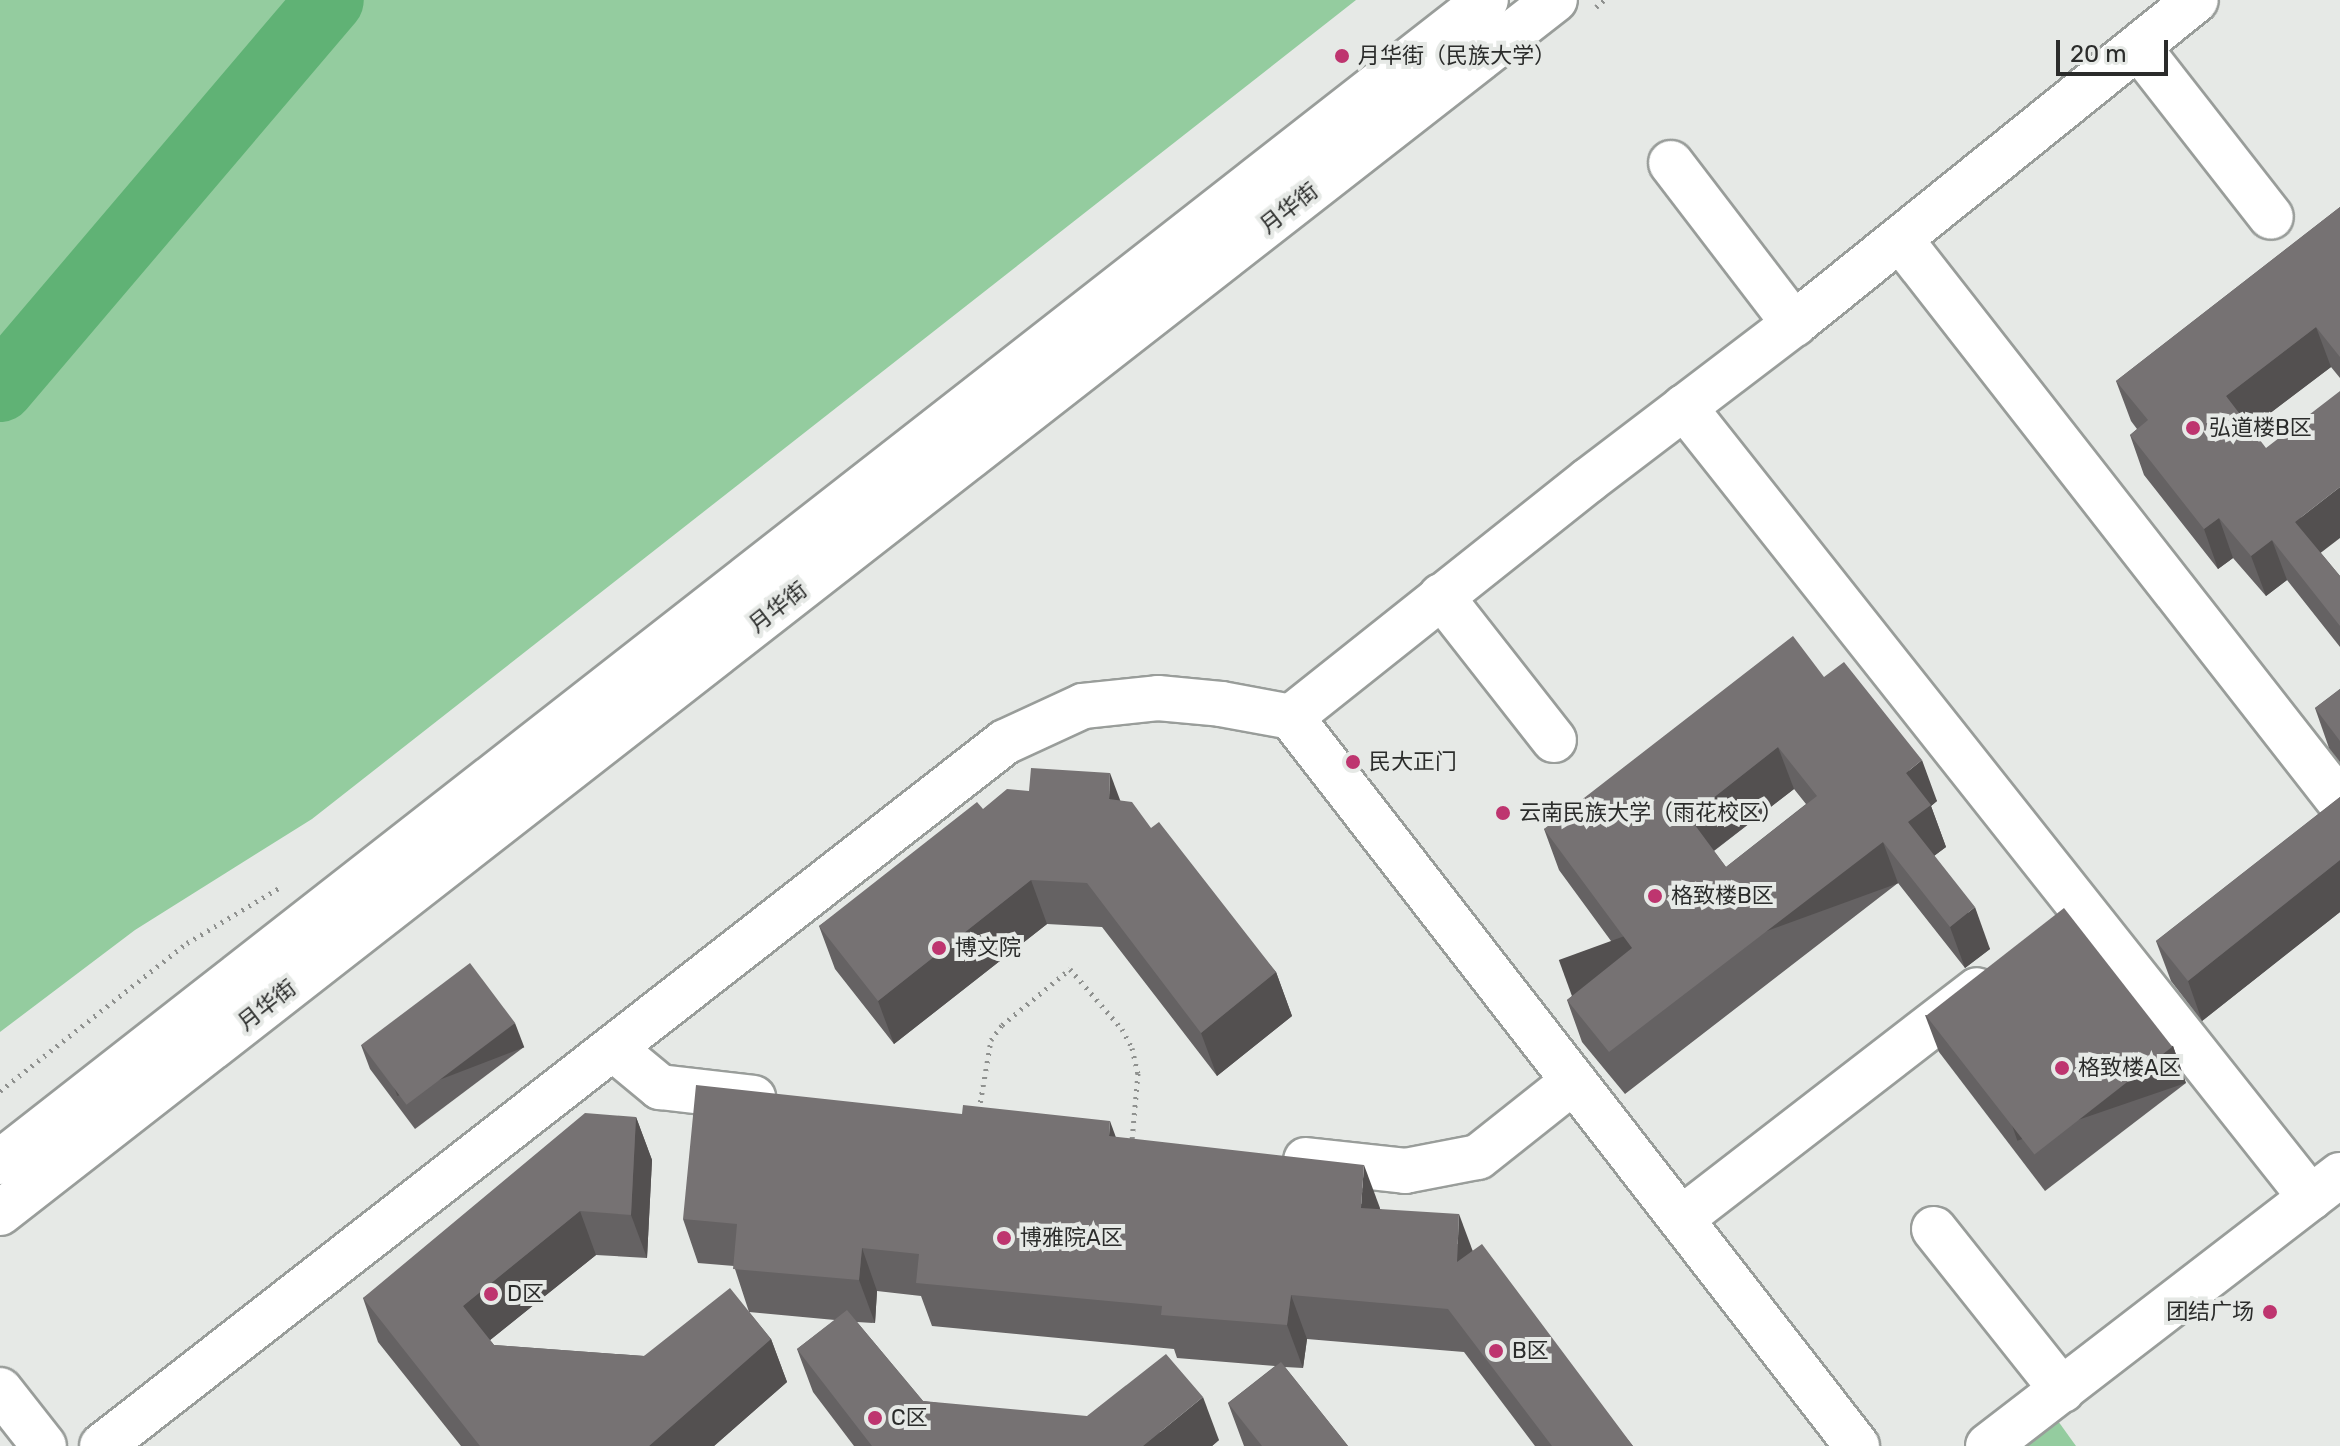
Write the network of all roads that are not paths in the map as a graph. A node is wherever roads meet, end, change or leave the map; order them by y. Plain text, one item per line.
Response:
1 (1486, 0) edge
2 (1555, 0) edge
3 (2196, 0) edge
4 (2139, 48) junction
5 (1671, 163) dead end
6 (2271, 217) dead end
7 (1900, 239) junction
8 (1794, 324) junction
9 (1684, 407) junction
10 (1441, 596) junction
11 (2329, 716) edge
12 (1291, 717) junction
13 (1554, 740) dead end
14 (2294, 743) junction
15 (2340, 802) edge
16 (2084, 908) junction
17 (2046, 937) edge
18 (2008, 966) edge
19 (614, 1049) junction
20 (1574, 1081) junction
21 (788, 1102) edge
22 (1268, 1156) edge
23 (0, 1162) edge
24 (2326, 1186) edge
25 (0, 1213) edge
26 (1681, 1219) junction
27 (1934, 1229) dead end
28 (0, 1390) edge
29 (2062, 1390) junction
30 (44, 1446) edge
31 (102, 1446) edge
32 (1857, 1446) edge
33 (1988, 1446) edge

1 - 23 street, 月华街
2 - 25 street, 月华街
3 - 4 street
4 - 6 street
4 - 7 street
5 - 8 street
7 - 8 street
7 - 14 street
8 - 9 street
9 - 10 street
9 - 16 street
10 - 12 street
10 - 13 street
11 - 14 street
12 - 19 street
12 - 20 street
14 - 15 street
16 - 17 street
16 - 24 street
18 - 26 street
19 - 21 street
19 - 31 street
20 - 22 street
20 - 26 street
24 - 29 street
26 - 32 street
27 - 29 street
28 - 30 street
29 - 33 street

